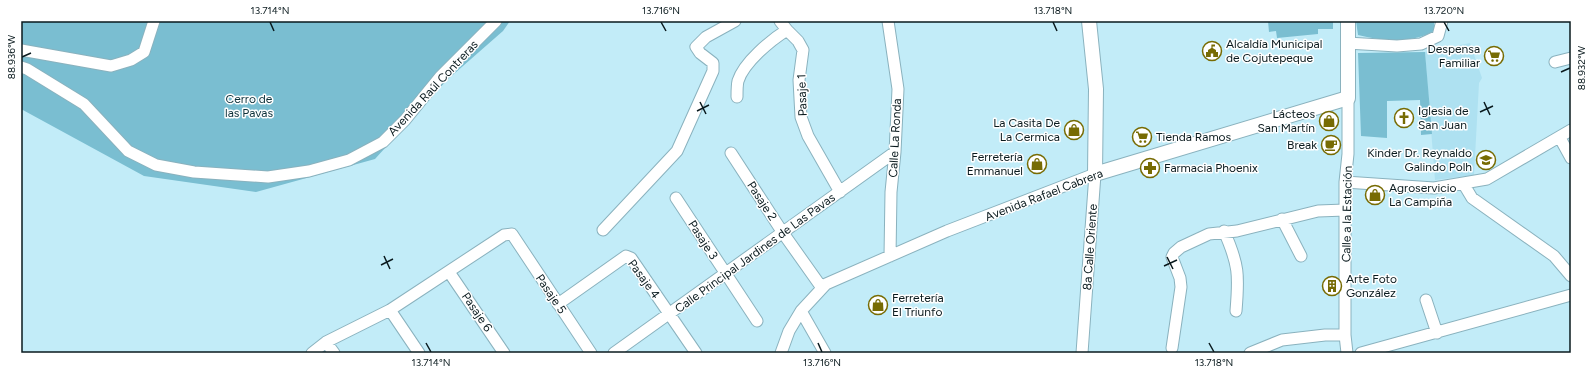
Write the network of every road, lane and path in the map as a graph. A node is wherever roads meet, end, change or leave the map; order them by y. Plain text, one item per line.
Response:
1 (154, 21) edge
2 (496, 21) edge
3 (735, 21) edge
4 (888, 21) edge
5 (1090, 21) edge
6 (1348, 21) edge
7 (1442, 21) edge
8 (783, 26) edge
9 (1348, 43) junction
10 (21, 50) edge
11 (1571, 58) edge
12 (1554, 62) dead end
13 (21, 67) edge
14 (737, 97) dead end
15 (1348, 98) junction
16 (1571, 130) edge
17 (1560, 138) junction
18 (895, 152) junction
19 (731, 153) dead end
20 (1571, 158) edge
21 (1095, 174) junction
22 (1345, 182) junction
23 (1463, 183) junction
24 (840, 192) junction
25 (676, 198) dead end
26 (1345, 210) junction
27 (1282, 219) junction
28 (602, 230) dead end
29 (1224, 231) junction
30 (783, 233) junction
31 (890, 256) junction
32 (1301, 256) dead end
33 (449, 272) junction
34 (725, 274) junction
35 (1571, 276) edge
36 (822, 288) junction
37 (1571, 295) edge
38 (1426, 300) dead end
39 (558, 304) junction
40 (390, 310) junction
41 (801, 311) junction
42 (1236, 311) dead end
43 (669, 314) junction
44 (757, 320) dead end
45 (1437, 333) junction
46 (1344, 335) junction
47 (326, 342) junction
48 (1172, 348) dead end
49 (312, 353) edge
50 (334, 353) edge
51 (419, 353) edge
52 (504, 353) edge
53 (591, 353) edge
54 (614, 353) edge
55 (696, 353) edge
56 (781, 353) edge
57 (825, 353) edge
58 (1082, 353) edge
59 (1250, 353) edge
60 (1347, 353) edge
61 (1361, 353) edge

1 - 10 street
2 - 13 street, Avenida Raúl Contreras
3 - 28 street
4 - 18 street, Calle La Ronda
5 - 21 main road, 8a Calle Oriente
6 - 9 main road
7 - 9 street
8 - 14 street
8 - 24 street, Pasaje 1
9 - 15 main road
11 - 12 street
15 - 21 main road, Avenida Rafael Cabrera
15 - 22 street, Calle a la Estación
16 - 17 street
17 - 20 street
17 - 23 street
18 - 24 street, Calle Principal Jardines de Las Pavas
18 - 31 street, Calle La Ronda
19 - 30 street, Pasaje 2
21 - 31 street, Avenida Rafael Cabrera
21 - 58 street, 8a Calle Oriente
22 - 23 street
22 - 26 street, Calle a la Estación
23 - 35 street
24 - 30 street, Calle Principal Jardines de Las Pavas
25 - 34 street, Pasaje 3
26 - 27 street
26 - 46 street, Calle a la Estación
27 - 29 street
27 - 32 street
29 - 42 street
29 - 48 street
30 - 34 street, Calle Principal Jardines de Las Pavas
30 - 36 street, Pasaje 2
31 - 36 street, Avenida Rafael Cabrera
33 - 39 street, Pasaje 5
33 - 40 street
33 - 52 street, Pasaje 6
34 - 43 street, Calle Principal Jardines de Las Pavas
34 - 44 street, Pasaje 3
36 - 41 street, Avenida Rafael Cabrera
37 - 45 street
38 - 45 street
39 - 43 street, Pasaje 4
39 - 53 street, Pasaje 5
40 - 47 street
40 - 51 street
41 - 56 street, Avenida Rafael Cabrera
41 - 57 street
43 - 54 street, Calle Principal Jardines de Las Pavas
43 - 55 street, Pasaje 4
45 - 61 street
46 - 59 street
46 - 60 street, Calle a la Estación
47 - 49 street
47 - 50 street

